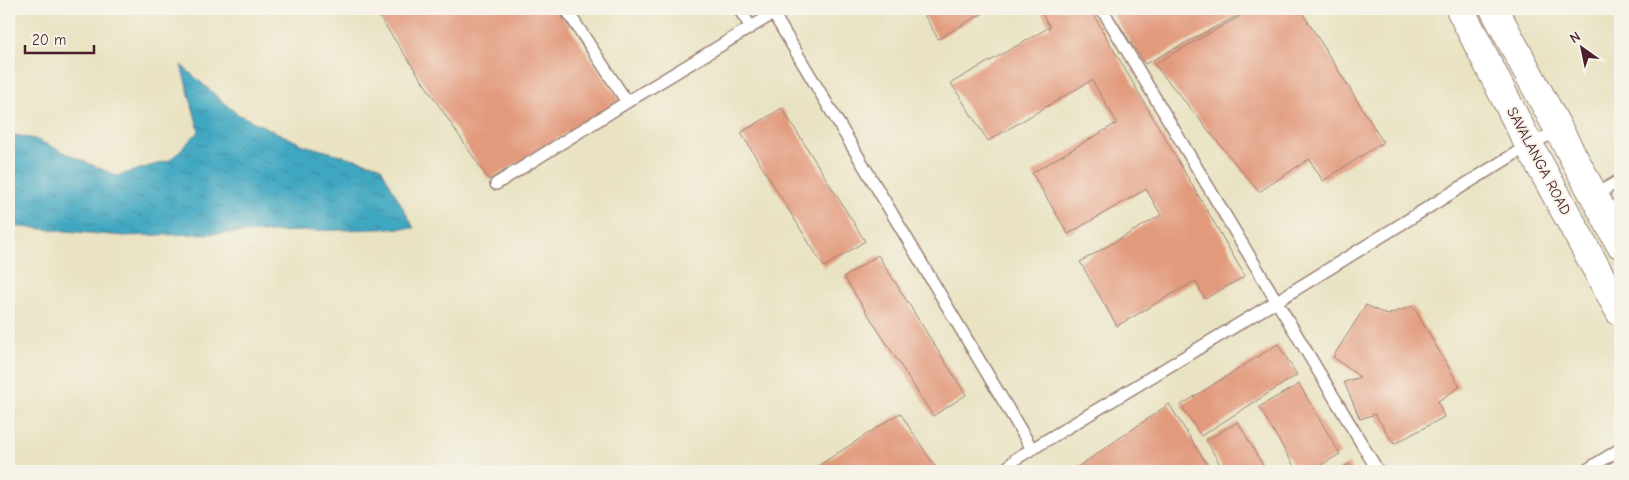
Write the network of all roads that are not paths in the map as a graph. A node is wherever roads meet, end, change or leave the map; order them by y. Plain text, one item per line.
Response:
1 (566, 9) edge
2 (740, 9) edge
3 (1102, 9) edge
4 (1460, 9) edge
5 (1494, 9) edge
6 (777, 11) edge
7 (751, 26) junction
8 (627, 102) junction
9 (1559, 130) junction
10 (1529, 145) junction
11 (1620, 180) edge
12 (496, 184) dead end
13 (1593, 196) junction
14 (1620, 244) edge
15 (1277, 301) junction
16 (1620, 312) edge
17 (1032, 449) junction
18 (1620, 449) edge
19 (1004, 471) edge
20 (1378, 471) edge
21 (1585, 471) edge

1 - 8 lane
2 - 7 lane
3 - 15 lane
4 - 10 main road, SAVALANGA ROAD
5 - 9 main road
6 - 7 lane
6 - 17 lane
7 - 8 lane
8 - 12 lane
9 - 10 lane
9 - 13 main road
10 - 15 lane
10 - 16 main road, SAVALANGA ROAD
11 - 13 lane
13 - 14 main road
15 - 17 lane
15 - 20 lane
17 - 19 lane
18 - 21 lane

